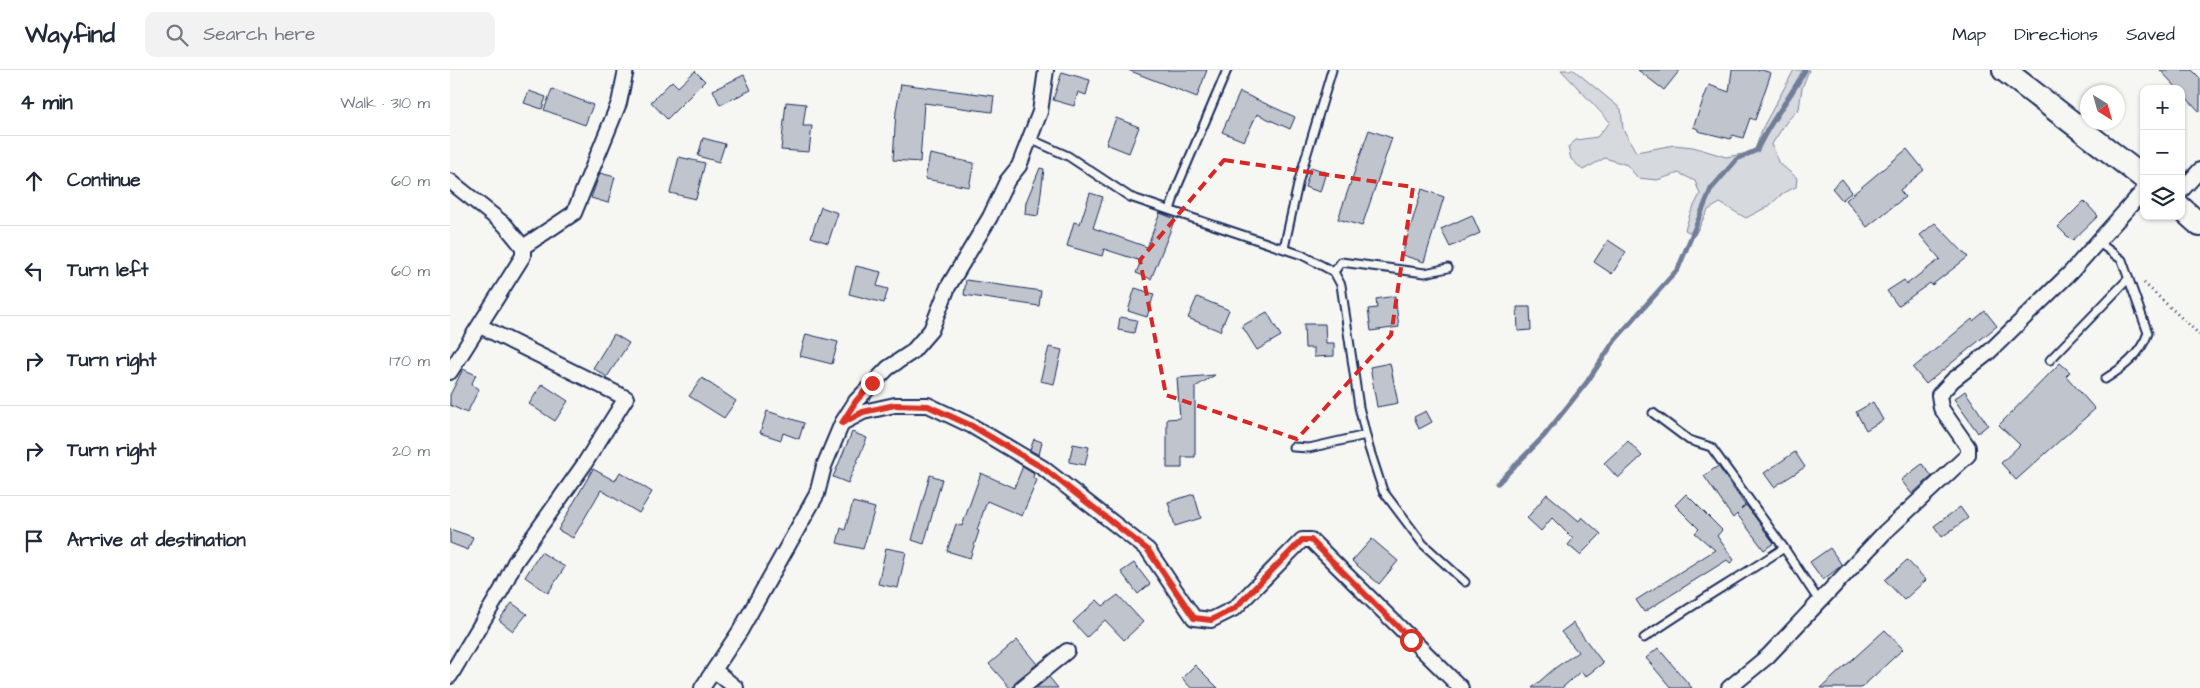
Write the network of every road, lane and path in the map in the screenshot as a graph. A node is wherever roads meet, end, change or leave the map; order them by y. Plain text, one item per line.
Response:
1 (626, 70) edge
2 (1046, 70) edge
3 (1227, 70) edge
4 (1332, 70) edge
5 (2004, 70) edge
6 (1030, 140) junction
7 (2200, 170) edge
8 (2140, 175) edge
9 (450, 181) edge
10 (2185, 187) edge
11 (2140, 195) edge
12 (1170, 210) junction
13 (2185, 212) edge
14 (2200, 225) edge
15 (2098, 242) junction
16 (523, 247) junction
17 (1284, 248) junction
18 (1448, 268) dead end
19 (1334, 272) junction
20 (2128, 279) junction
21 (480, 326) junction
22 (2200, 335) edge
23 (2050, 360) dead end
24 (450, 372) edge
25 (2104, 378) dead end
26 (1652, 412) dead end
27 (842, 423) junction
28 (1366, 435) junction
29 (1293, 446) dead end
30 (1784, 548) junction
31 (1466, 582) dead end
32 (1819, 601) junction
33 (1644, 638) dead end
34 (1067, 651) dead end
35 (714, 670) junction
36 (450, 676) edge
37 (702, 688) edge
38 (736, 688) edge
39 (1022, 688) edge
40 (1461, 688) edge
41 (1729, 688) edge

1 - 16 street
2 - 6 street
3 - 12 lane
4 - 17 lane
5 - 8 main road
6 - 12 lane
6 - 27 street
7 - 10 street
9 - 16 street
11 - 15 street
12 - 17 lane
13 - 14 main road
15 - 20 lane
15 - 32 street
16 - 21 street
17 - 19 lane
18 - 19 lane
19 - 28 lane
20 - 22 path
20 - 23 lane
20 - 25 lane
21 - 24 street
21 - 36 street
26 - 30 lane
27 - 35 street
27 - 40 street
28 - 29 lane
28 - 31 lane
30 - 32 lane
30 - 33 lane
32 - 41 street
34 - 39 street
35 - 37 street
35 - 38 street

